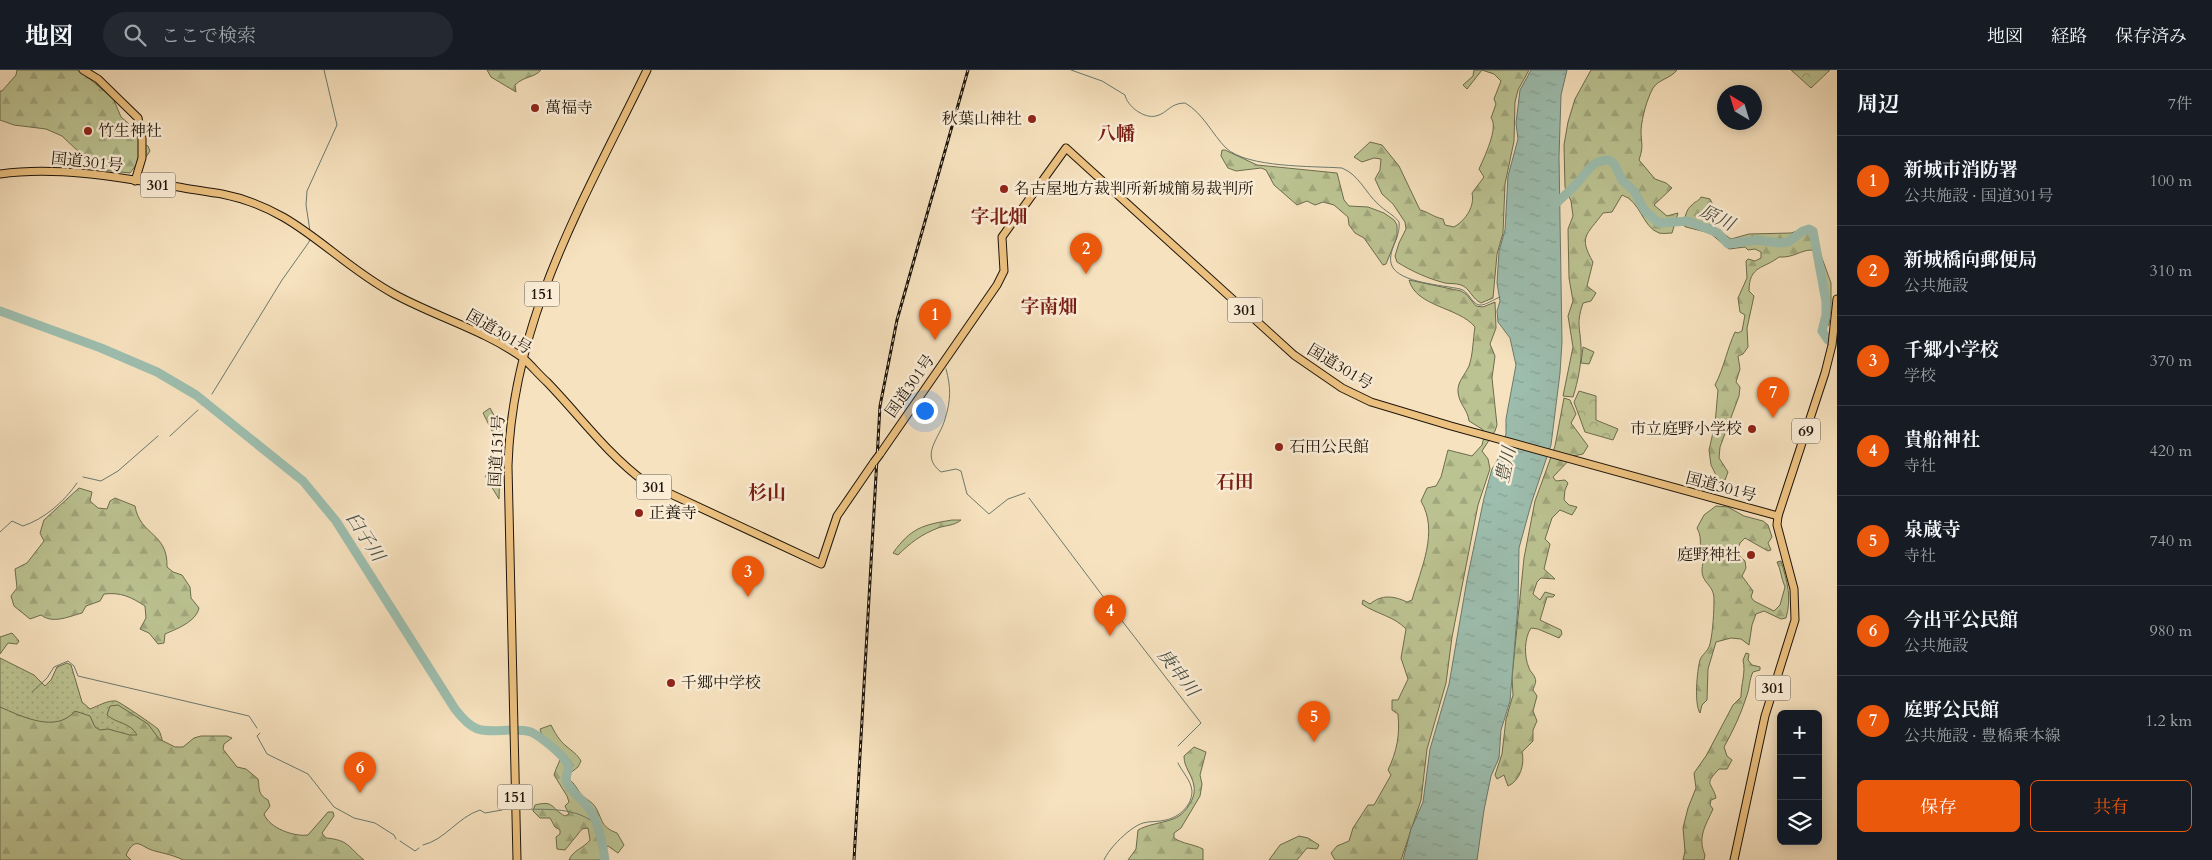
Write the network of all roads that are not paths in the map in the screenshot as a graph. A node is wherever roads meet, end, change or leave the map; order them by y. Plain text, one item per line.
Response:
1 (84, 70) edge
2 (648, 70) edge
3 (0, 174) edge
4 (135, 181) junction
5 (1837, 299) edge
6 (523, 358) junction
7 (1778, 516) junction
8 (517, 860) edge
9 (1734, 860) edge

1 - 4 main road
2 - 6 main road, 国道151号 / 151
3 - 4 main road, 国道301号 / 301
4 - 6 main road, 国道301号 / 301
5 - 7 main road, 69
6 - 7 main road, 国道301号 / 301, bridge
6 - 8 main road, 国道151号 / 151
7 - 9 main road, 301

